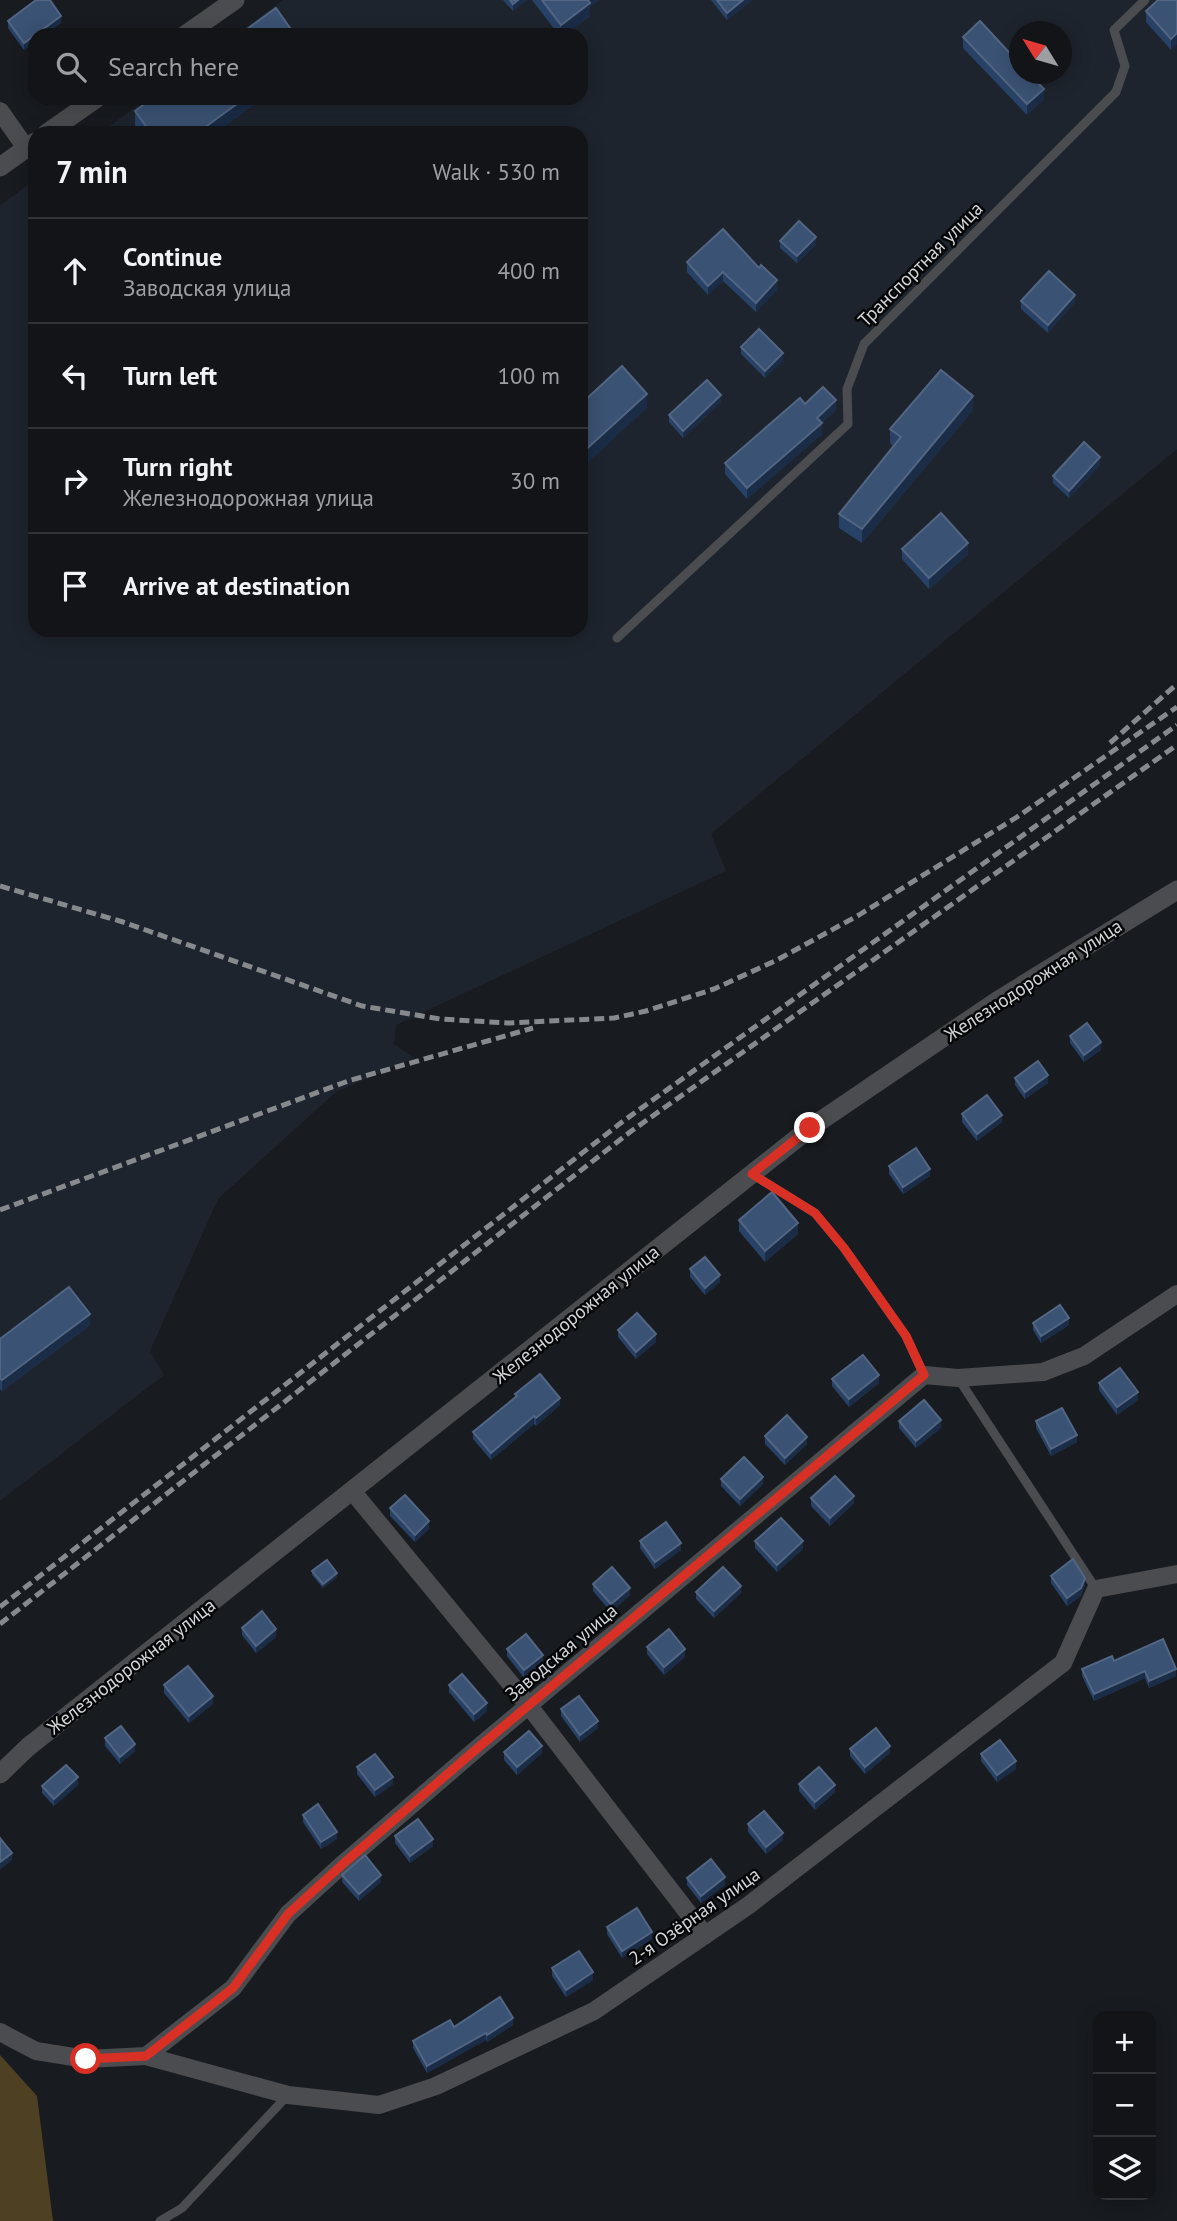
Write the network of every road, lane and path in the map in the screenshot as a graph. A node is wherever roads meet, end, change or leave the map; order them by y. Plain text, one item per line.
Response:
1 (235, 0) edge
2 (1145, 0) edge
3 (195, 28) edge
4 (87, 105) edge
5 (0, 111) edge
6 (57, 126) edge
7 (28, 143) edge
8 (28, 146) edge
9 (0, 167) edge
10 (617, 638) dead end
11 (1177, 890) edge
12 (752, 1174) junction
13 (1177, 1294) edge
14 (924, 1375) junction
15 (958, 1378) junction
16 (353, 1492) junction
17 (1177, 1574) edge
18 (1096, 1589) junction
19 (529, 1706) junction
20 (0, 1774) edge
21 (705, 1935) junction
22 (0, 2032) edge
23 (146, 2056) junction
24 (288, 2095) junction
25 (160, 2221) edge

1 - 3 street
2 - 10 lane, Транспортная улица
4 - 6 street
5 - 7 street
8 - 9 street
11 - 12 street, Железнодорожная улица
12 - 14 lane
12 - 16 street, Железнодорожная улица
13 - 15 street
14 - 15 street
14 - 19 street, Заводская улица
15 - 18 lane
16 - 19 street
16 - 20 street, Железнодорожная улица
17 - 18 street
18 - 21 street, 2-я Озёрная улица
19 - 21 street
19 - 23 street, Заводская улица
21 - 24 street, 2-я Озёрная улица
22 - 23 street
23 - 24 street, 2-я Озёрная улица
24 - 25 lane

